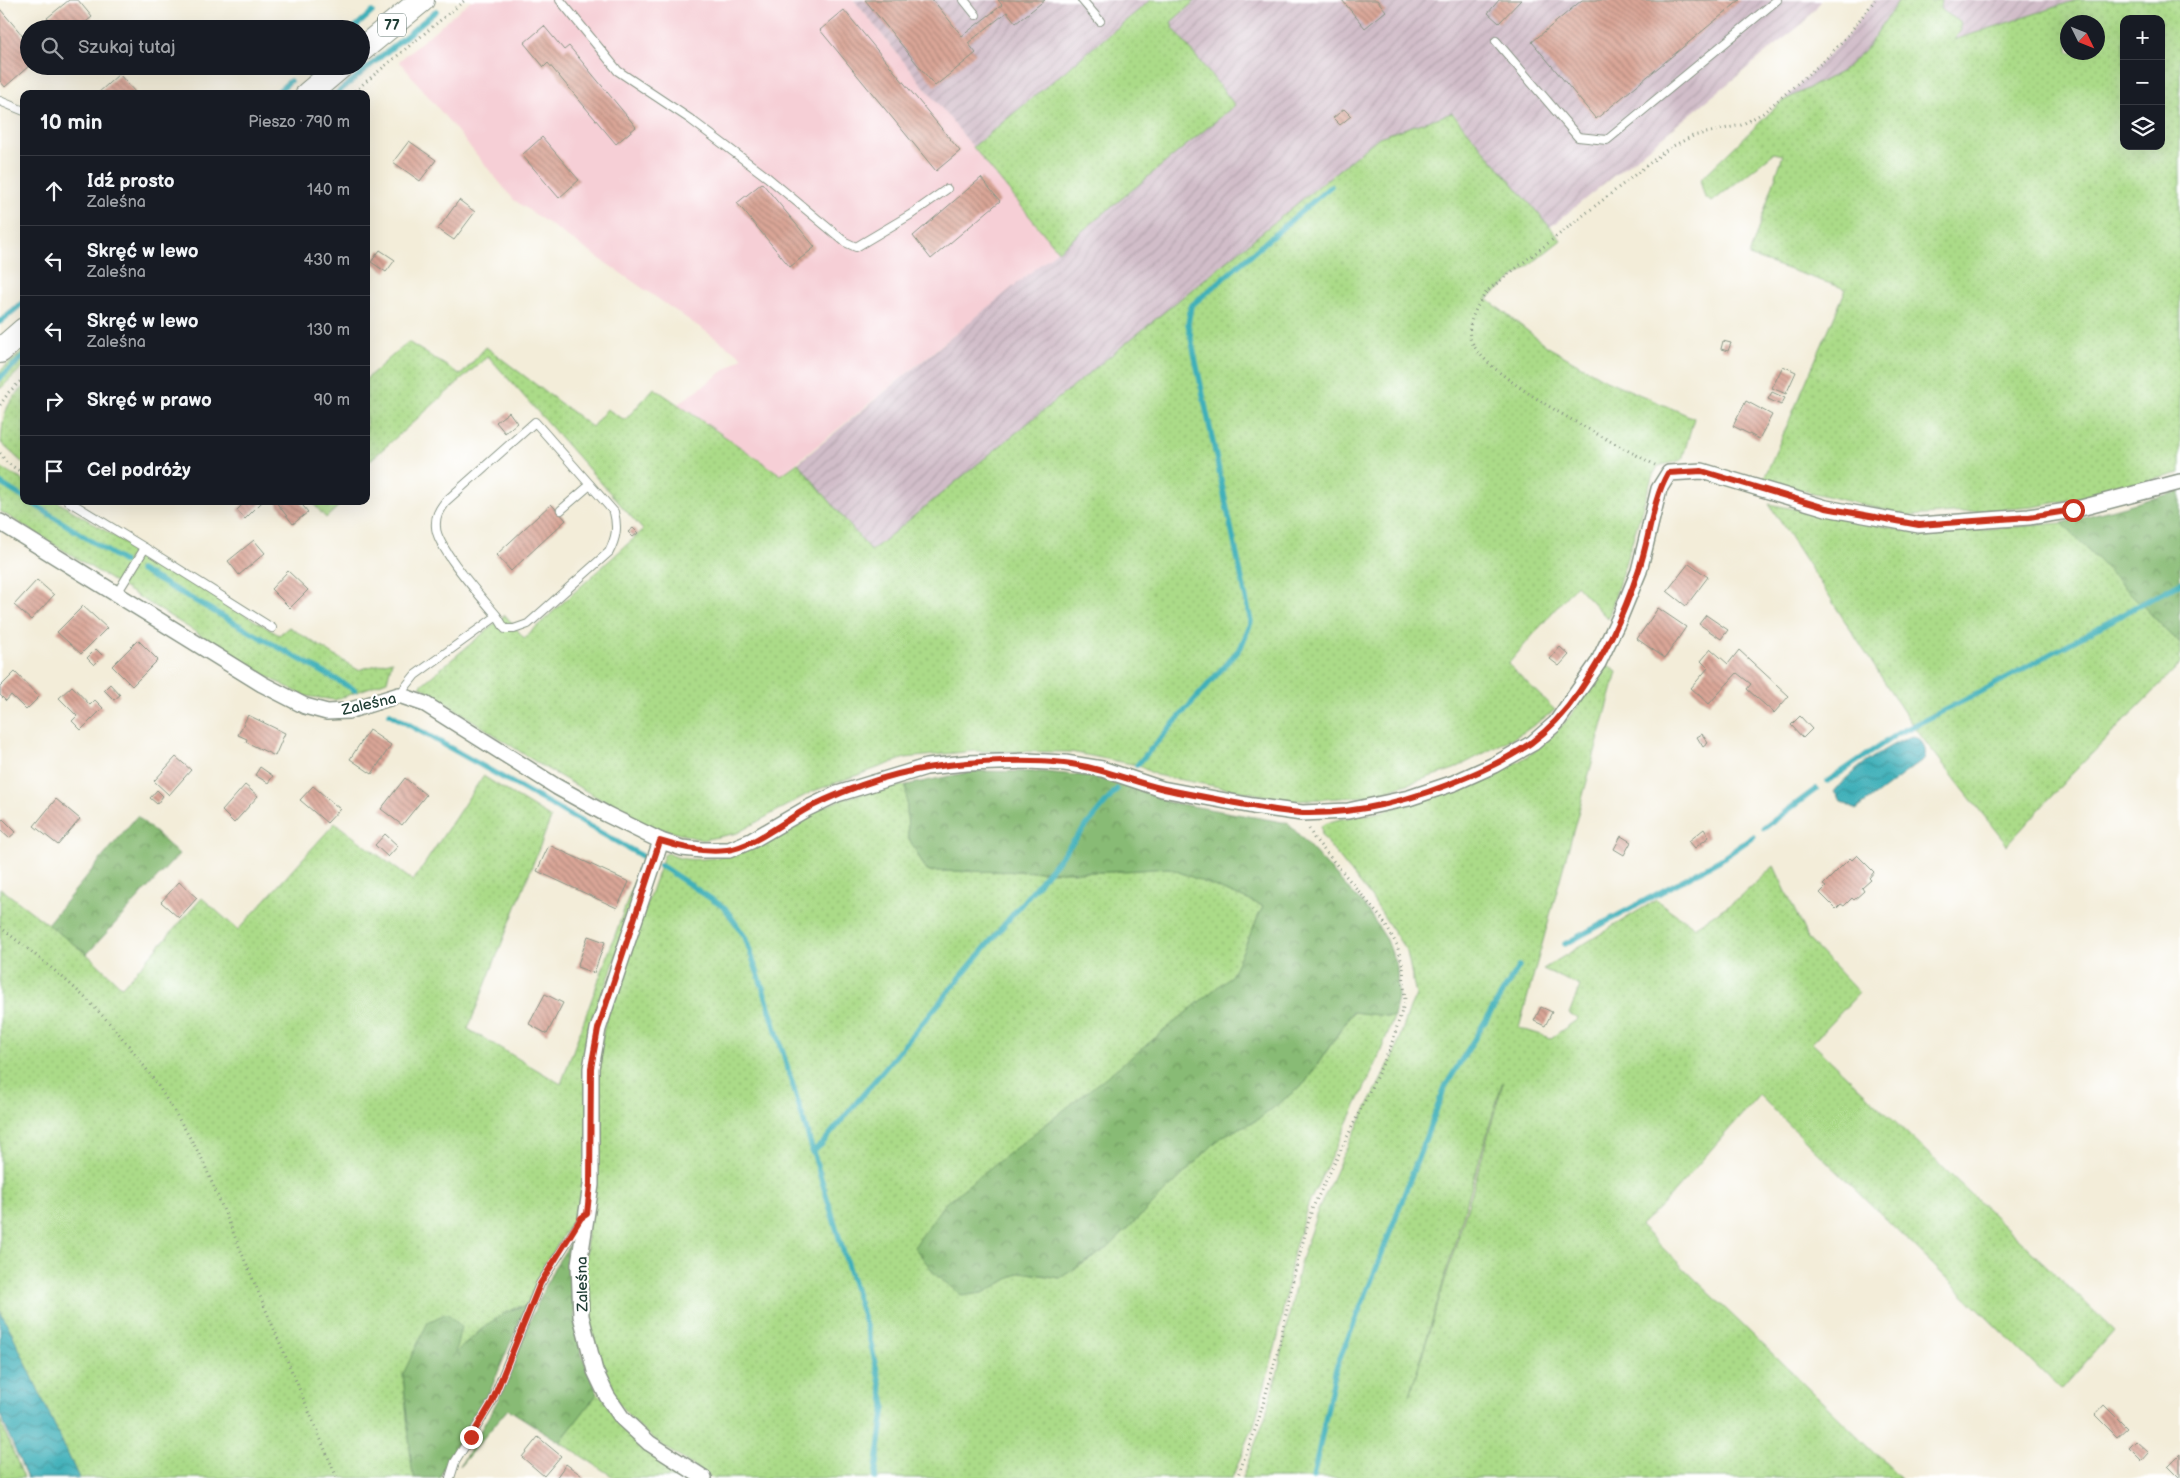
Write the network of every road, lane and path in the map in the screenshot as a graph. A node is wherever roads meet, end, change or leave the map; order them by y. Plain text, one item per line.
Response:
1 (422, 0) edge
2 (465, 0) edge
3 (560, 0) edge
4 (964, 0) edge
5 (1082, 0) edge
6 (1777, 0) edge
7 (1875, 0) edge
8 (976, 15) dead end
9 (1100, 21) dead end
10 (1496, 41) dead end
11 (370, 43) edge
12 (330, 75) edge
13 (313, 90) edge
14 (356, 90) edge
15 (0, 101) edge
16 (20, 108) edge
17 (947, 189) dead end
18 (20, 334) edge
19 (0, 351) edge
20 (20, 382) edge
21 (0, 405) edge
22 (0, 452) edge
23 (0, 458) edge
24 (6, 462) junction
25 (20, 471) edge
26 (1668, 473) junction
27 (2180, 482) edge
28 (590, 485) junction
29 (75, 505) edge
30 (561, 510) dead end
31 (0, 522) edge
32 (145, 548) junction
33 (116, 595) junction
34 (498, 616) junction
35 (272, 628) dead end
36 (399, 695) junction
37 (1302, 813) junction
38 (660, 841) junction
39 (0, 927) edge
40 (587, 1214) junction
41 (337, 1478) edge
42 (450, 1478) edge
43 (704, 1478) edge
44 (1237, 1478) edge

1 - 11 main road, 77
2 - 14 path
3 - 17 lane
4 - 8 lane
5 - 9 lane
6 - 10 lane
7 - 26 path
12 - 13 main road
15 - 16 lane
18 - 19 main road
20 - 21 path
22 - 24 path
23 - 24 path
24 - 25 path
26 - 27 street
26 - 37 street, Zaleśna
28 - 30 lane
28 - 34 lane
28 - 34 lane
29 - 32 lane
31 - 33 street, Zaleśna
32 - 33 lane
32 - 35 lane
33 - 36 street, Zaleśna
34 - 36 lane
36 - 38 street, Zaleśna
37 - 38 street, Zaleśna
37 - 44 path
38 - 40 street, Zaleśna
39 - 41 path
40 - 42 lane
40 - 43 street, Zaleśna

